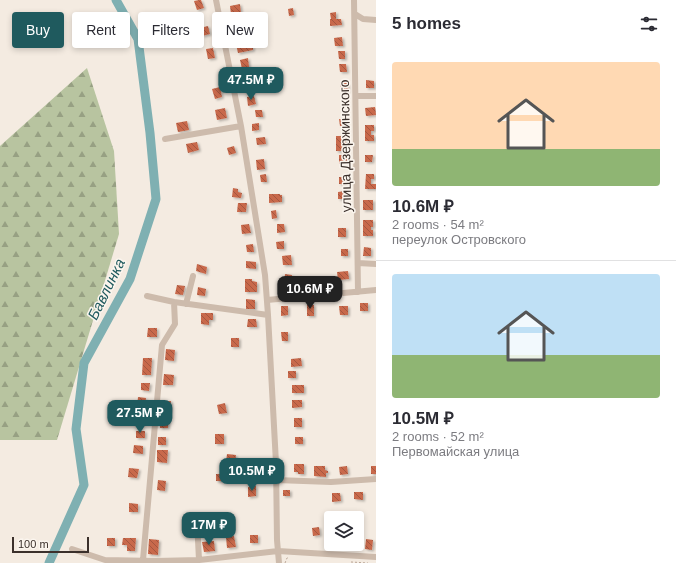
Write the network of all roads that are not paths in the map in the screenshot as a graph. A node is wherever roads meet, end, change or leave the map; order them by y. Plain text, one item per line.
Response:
1 (216, 0) edge
2 (354, 0) edge
3 (355, 14) junction
4 (376, 20) edge
5 (356, 96) junction
6 (376, 96) edge
7 (241, 126) junction
8 (165, 139) dead end
9 (358, 263) junction
10 (376, 264) edge
11 (193, 276) dead end
12 (376, 290) edge
13 (358, 292) junction
14 (147, 296) dead end
15 (267, 300) junction
16 (174, 302) junction
17 (186, 304) junction
18 (268, 314) junction
19 (376, 479) edge
20 (276, 480) junction
21 (197, 520) dead end
22 (72, 549) dead end
23 (278, 550) junction
24 (376, 557) edge
25 (143, 560) junction
26 (203, 561) edge
27 (156, 562) edge
28 (279, 563) edge

1 - 7 street
2 - 3 street, улица Дзержинского
3 - 4 street
3 - 5 street, улица Дзержинского
5 - 6 street
5 - 9 street, улица Дзержинского
7 - 8 street
7 - 15 street
9 - 10 street
9 - 13 street, улица Дзержинского
11 - 17 street
12 - 13 street
13 - 15 street
14 - 16 street
15 - 18 street
16 - 17 street
16 - 25 street
17 - 18 street
18 - 20 street
19 - 20 street
20 - 23 street
21 - 26 street
22 - 25 street
23 - 24 street
23 - 26 street
23 - 28 street
25 - 27 street
26 - 27 street

